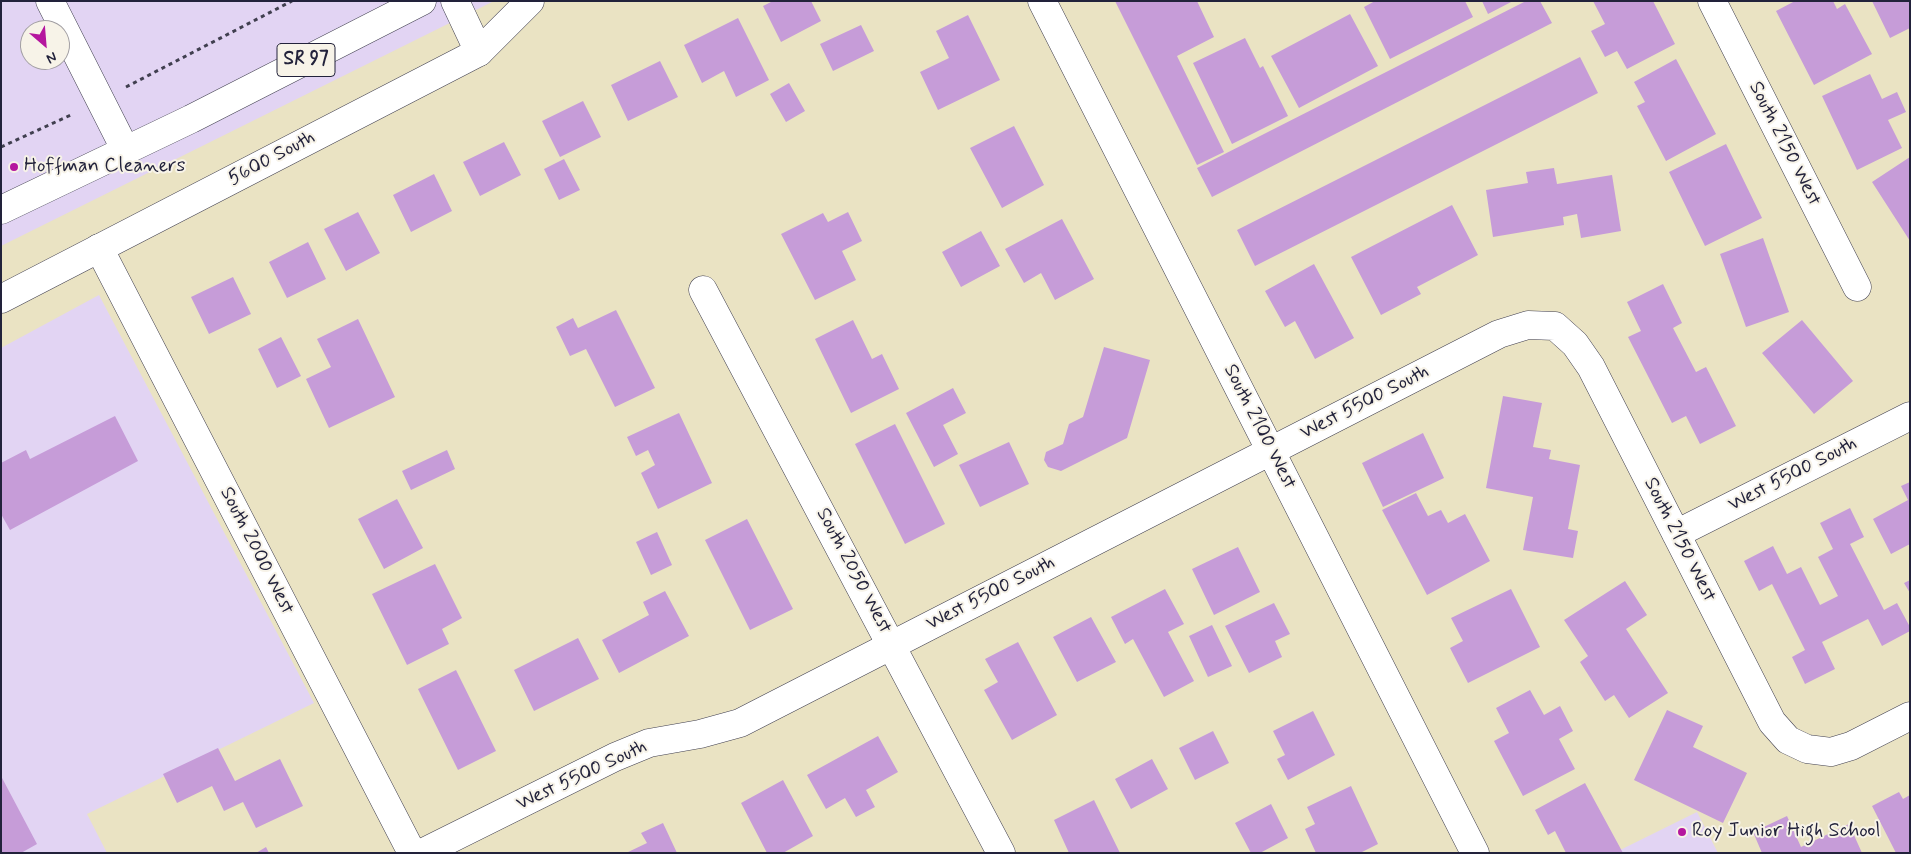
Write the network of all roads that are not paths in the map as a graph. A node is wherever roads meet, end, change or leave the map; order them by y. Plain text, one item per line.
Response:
1 (50, 1) edge
2 (422, 1) edge
3 (455, 1) edge
4 (530, 1) edge
5 (1042, 1) edge
6 (1712, 1) edge
7 (478, 52) junction
8 (126, 151) junction
9 (1, 210) edge
10 (100, 248) junction
11 (1857, 287) dead end
12 (702, 290) dead end
13 (1, 299) edge
14 (1555, 326) joint
15 (1910, 416) edge
16 (1271, 450) junction
17 (1676, 534) junction
18 (892, 645) junction
19 (1910, 716) edge
20 (412, 853) edge
21 (422, 853) edge
22 (1001, 853) edge
23 (1475, 853) edge

1 - 8 street
2 - 8 street, SR 97
3 - 7 street
4 - 7 street, 5600 South
5 - 16 street, South 2100 West
6 - 11 street, South 2150 West
7 - 10 street, 5600 South
8 - 9 street, SR 97
10 - 13 street, 5600 South
10 - 20 street, South 2000 West
12 - 18 street, South 2050 West
14 - 16 street, West 5500 South
14 - 17 street, South 2150 West
15 - 17 street, West 5500 South
16 - 18 street, West 5500 South
16 - 23 street, South 2100 West
17 - 19 street, South 2150 West
18 - 21 street, West 5500 South
18 - 22 street, South 2050 West

